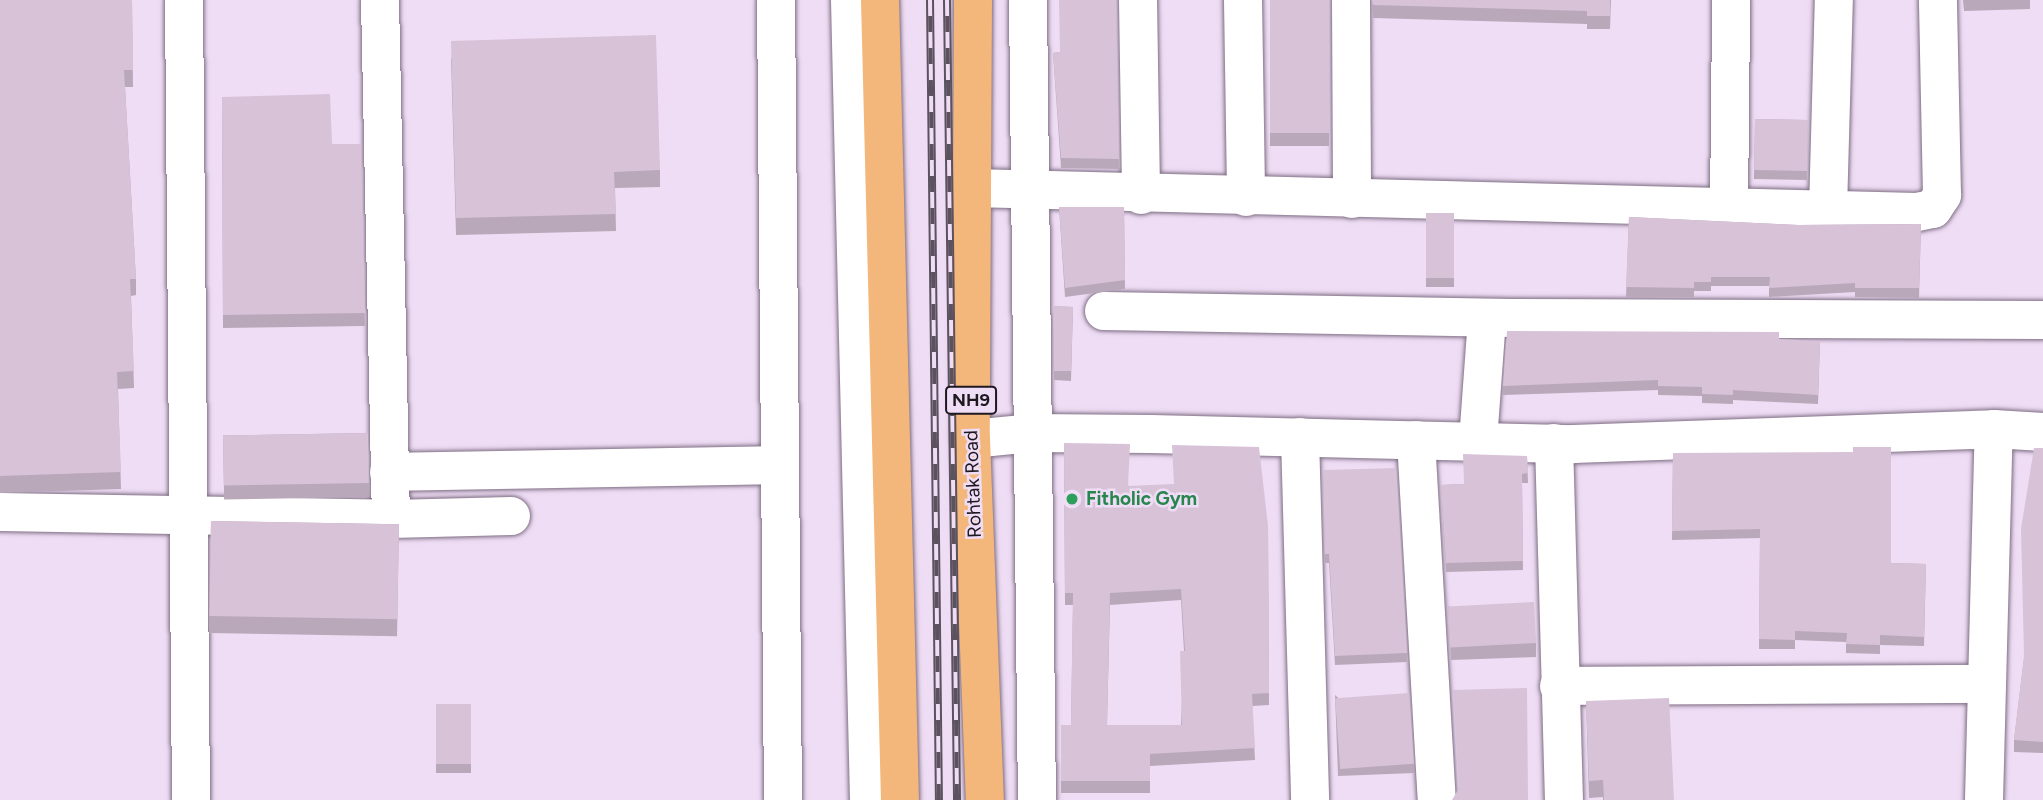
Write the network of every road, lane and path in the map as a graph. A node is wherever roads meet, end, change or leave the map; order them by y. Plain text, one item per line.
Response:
1 (184, 0) edge
2 (380, 0) edge
3 (776, 0) edge
4 (850, 0) edge
5 (880, 0) edge
6 (973, 0) edge
7 (1028, 0) edge
8 (1138, 0) edge
9 (1243, 0) edge
10 (1351, 0) edge
11 (1731, 0) edge
12 (1834, 0) edge
13 (1938, 0) edge
14 (972, 188) junction
15 (1030, 192) junction
16 (1141, 195) junction
17 (1246, 197) junction
18 (1352, 199) junction
19 (1729, 207) junction
20 (1828, 209) junction
21 (1104, 311) dead end
22 (1487, 318) junction
23 (2043, 320) edge
24 (1994, 429) junction
25 (2043, 432) edge
26 (1032, 433) junction
27 (1300, 437) junction
28 (971, 439) junction
29 (1416, 440) junction
30 (1478, 441) junction
31 (1554, 443) junction
32 (780, 465) junction
33 (389, 472) junction
34 (0, 512) edge
35 (187, 516) junction
36 (511, 516) dead end
37 (391, 519) junction
38 (1987, 684) junction
39 (1559, 686) junction
40 (191, 800) edge
41 (783, 800) edge
42 (869, 800) edge
43 (900, 800) edge
44 (985, 800) edge
45 (1037, 800) edge
46 (1310, 800) edge
47 (1437, 800) edge
48 (1564, 800) edge
49 (1984, 800) edge

1 - 35 street
2 - 33 street
3 - 32 street
4 - 42 street
5 - 43 highway
6 - 14 highway, Rohtak Road / NH9
7 - 15 street
8 - 16 street
9 - 17 street
10 - 18 street
11 - 19 street
12 - 20 street
13 - 20 street
14 - 15 street
14 - 28 highway, Rohtak Road / NH9
15 - 16 street
15 - 26 street
16 - 17 street
17 - 18 street
18 - 19 street
19 - 20 street
21 - 22 street
22 - 23 street
22 - 30 street
24 - 25 street
24 - 31 street
24 - 38 street
26 - 27 street
26 - 28 street
26 - 45 street
27 - 29 street
27 - 46 street
28 - 44 highway, Rohtak Road / NH9
29 - 30 street
29 - 47 street
30 - 31 street
31 - 39 street
32 - 33 street
32 - 41 street
33 - 37 street
34 - 35 street
35 - 37 street
35 - 40 street
36 - 37 street
38 - 39 street
38 - 49 street
39 - 48 street

